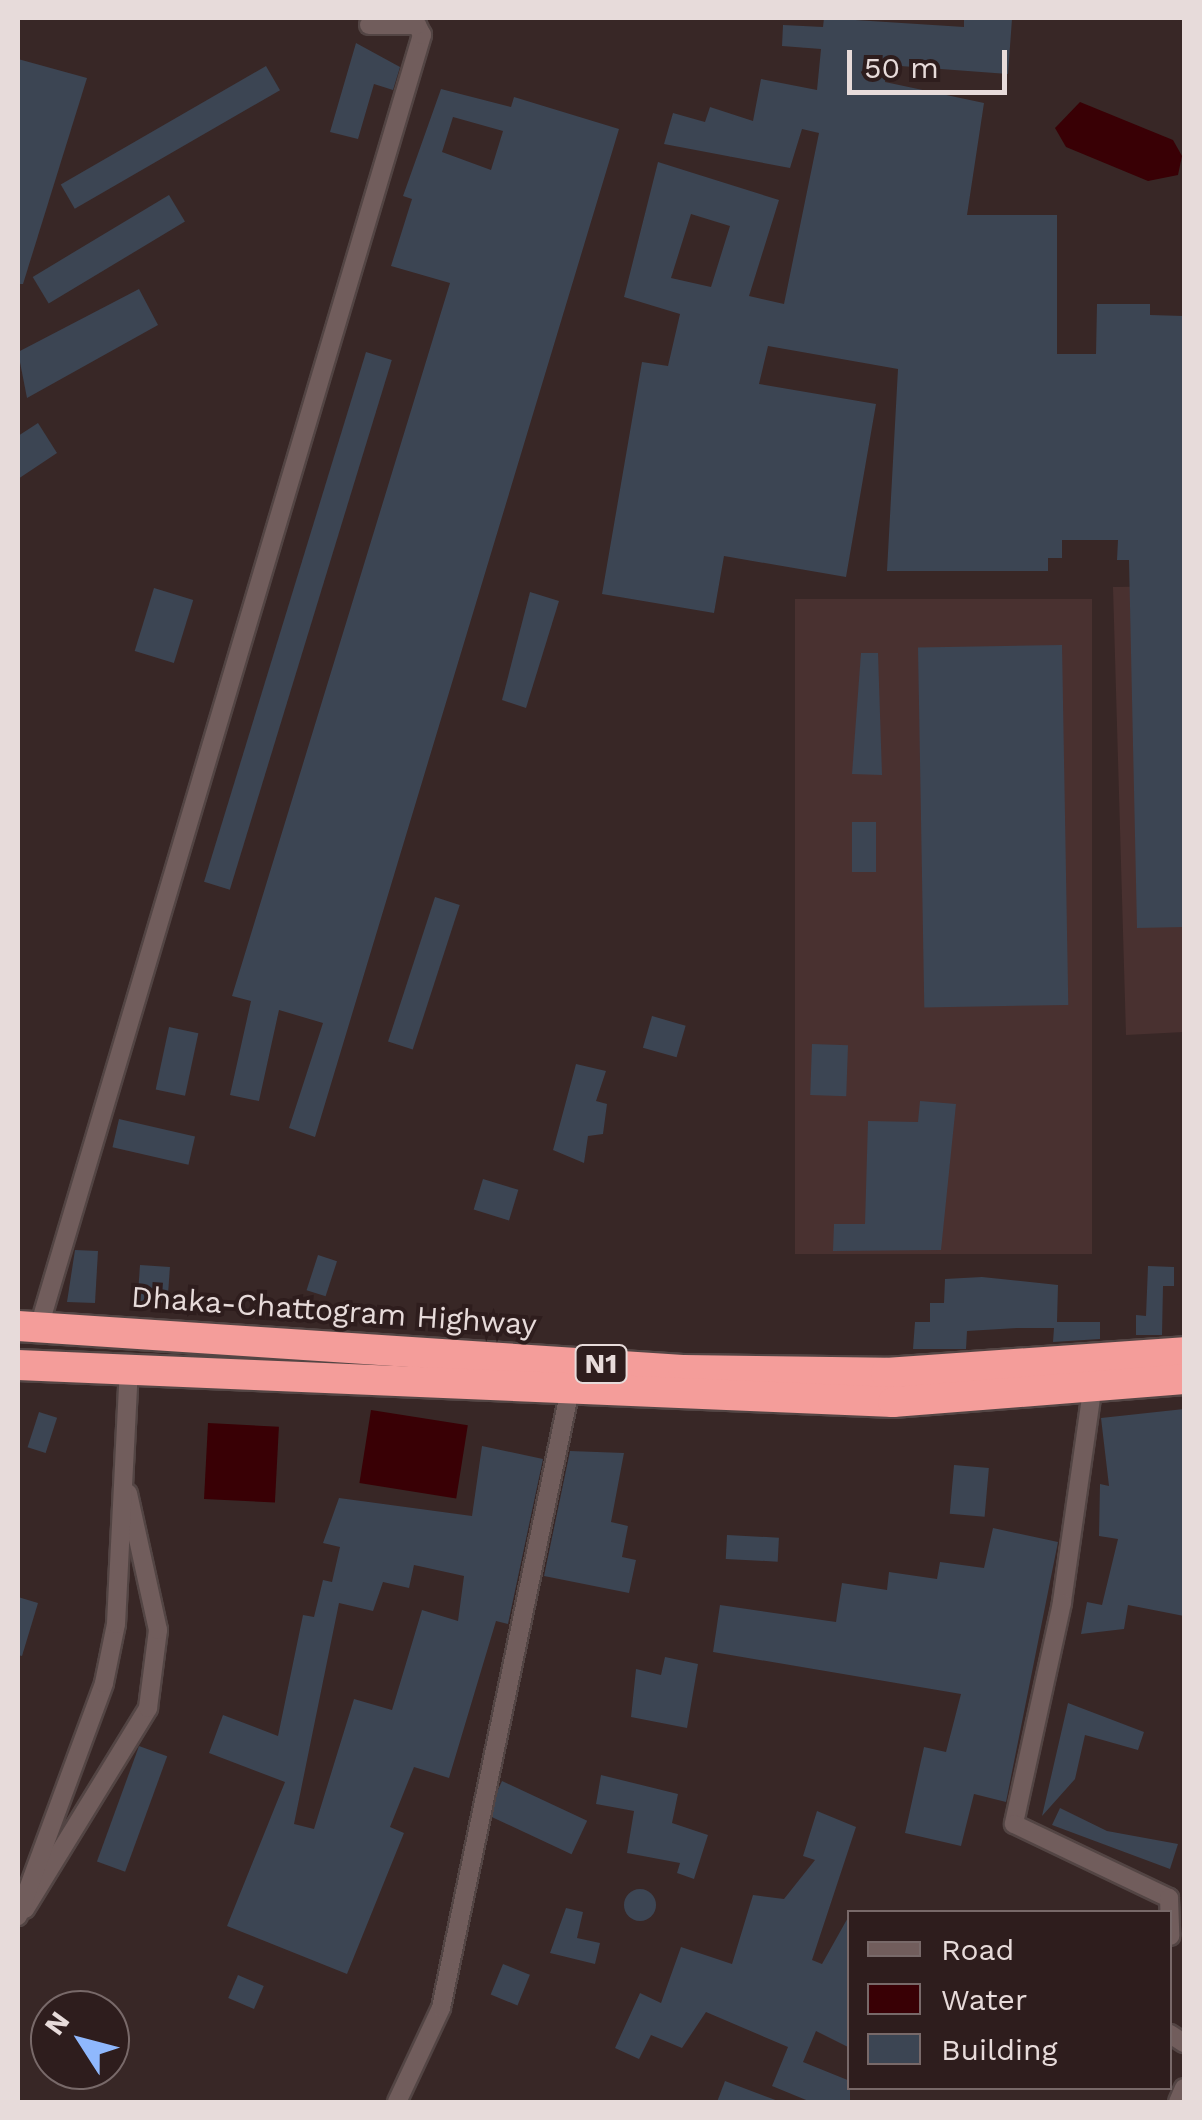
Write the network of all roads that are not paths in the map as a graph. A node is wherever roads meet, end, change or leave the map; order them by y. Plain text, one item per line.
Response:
1 (369, 26) dead end
2 (28, 1326) edge
3 (1184, 1352) edge
4 (18, 1365) edge
5 (129, 1366) junction
6 (1184, 1379) edge
7 (1092, 1391) junction
8 (569, 1394) junction
9 (123, 1474) junction
10 (1169, 1910) edge
11 (18, 1918) edge
12 (1184, 2088) edge
13 (397, 2102) edge
14 (1178, 2102) edge

1 - 2 street
2 - 3 highway, Dhaka-Chattogram Highway / N1
4 - 5 highway, N1
5 - 8 highway, N1
5 - 9 street
6 - 7 highway, N1
7 - 8 highway, N1
7 - 10 street
8 - 13 street
9 - 11 street
9 - 11 street
12 - 14 street

